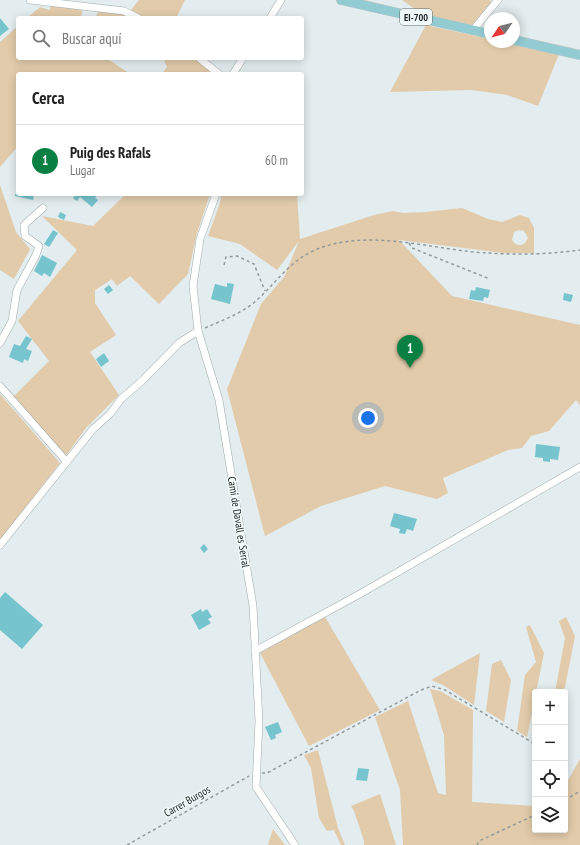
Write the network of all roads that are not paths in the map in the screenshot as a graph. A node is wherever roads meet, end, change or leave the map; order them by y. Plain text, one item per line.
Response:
1 (30, 0) edge
2 (281, 0) edge
3 (341, 0) edge
4 (498, 0) edge
5 (134, 16) edge
6 (271, 16) edge
7 (473, 30) junction
8 (484, 33) edge
9 (520, 41) edge
10 (580, 55) edge
11 (202, 60) edge
12 (243, 60) edge
13 (216, 72) edge
14 (234, 72) edge
15 (215, 196) edge
16 (43, 208) dead end
17 (198, 331) junction
18 (0, 343) edge
19 (0, 386) edge
20 (67, 462) junction
21 (580, 467) edge
22 (0, 545) edge
23 (255, 651) junction
24 (296, 845) edge

1 - 5 street
2 - 6 street
3 - 7 main road, EI-700
4 - 7 street
7 - 8 main road, EI-700
9 - 10 main road
11 - 13 street
12 - 14 street
15 - 17 street, Camí de Davall es Serral
16 - 18 street
17 - 20 street
17 - 23 street, Camí de Davall es Serral
19 - 20 street
20 - 22 street
21 - 23 street
23 - 24 street, Camí de Davall es Serral

